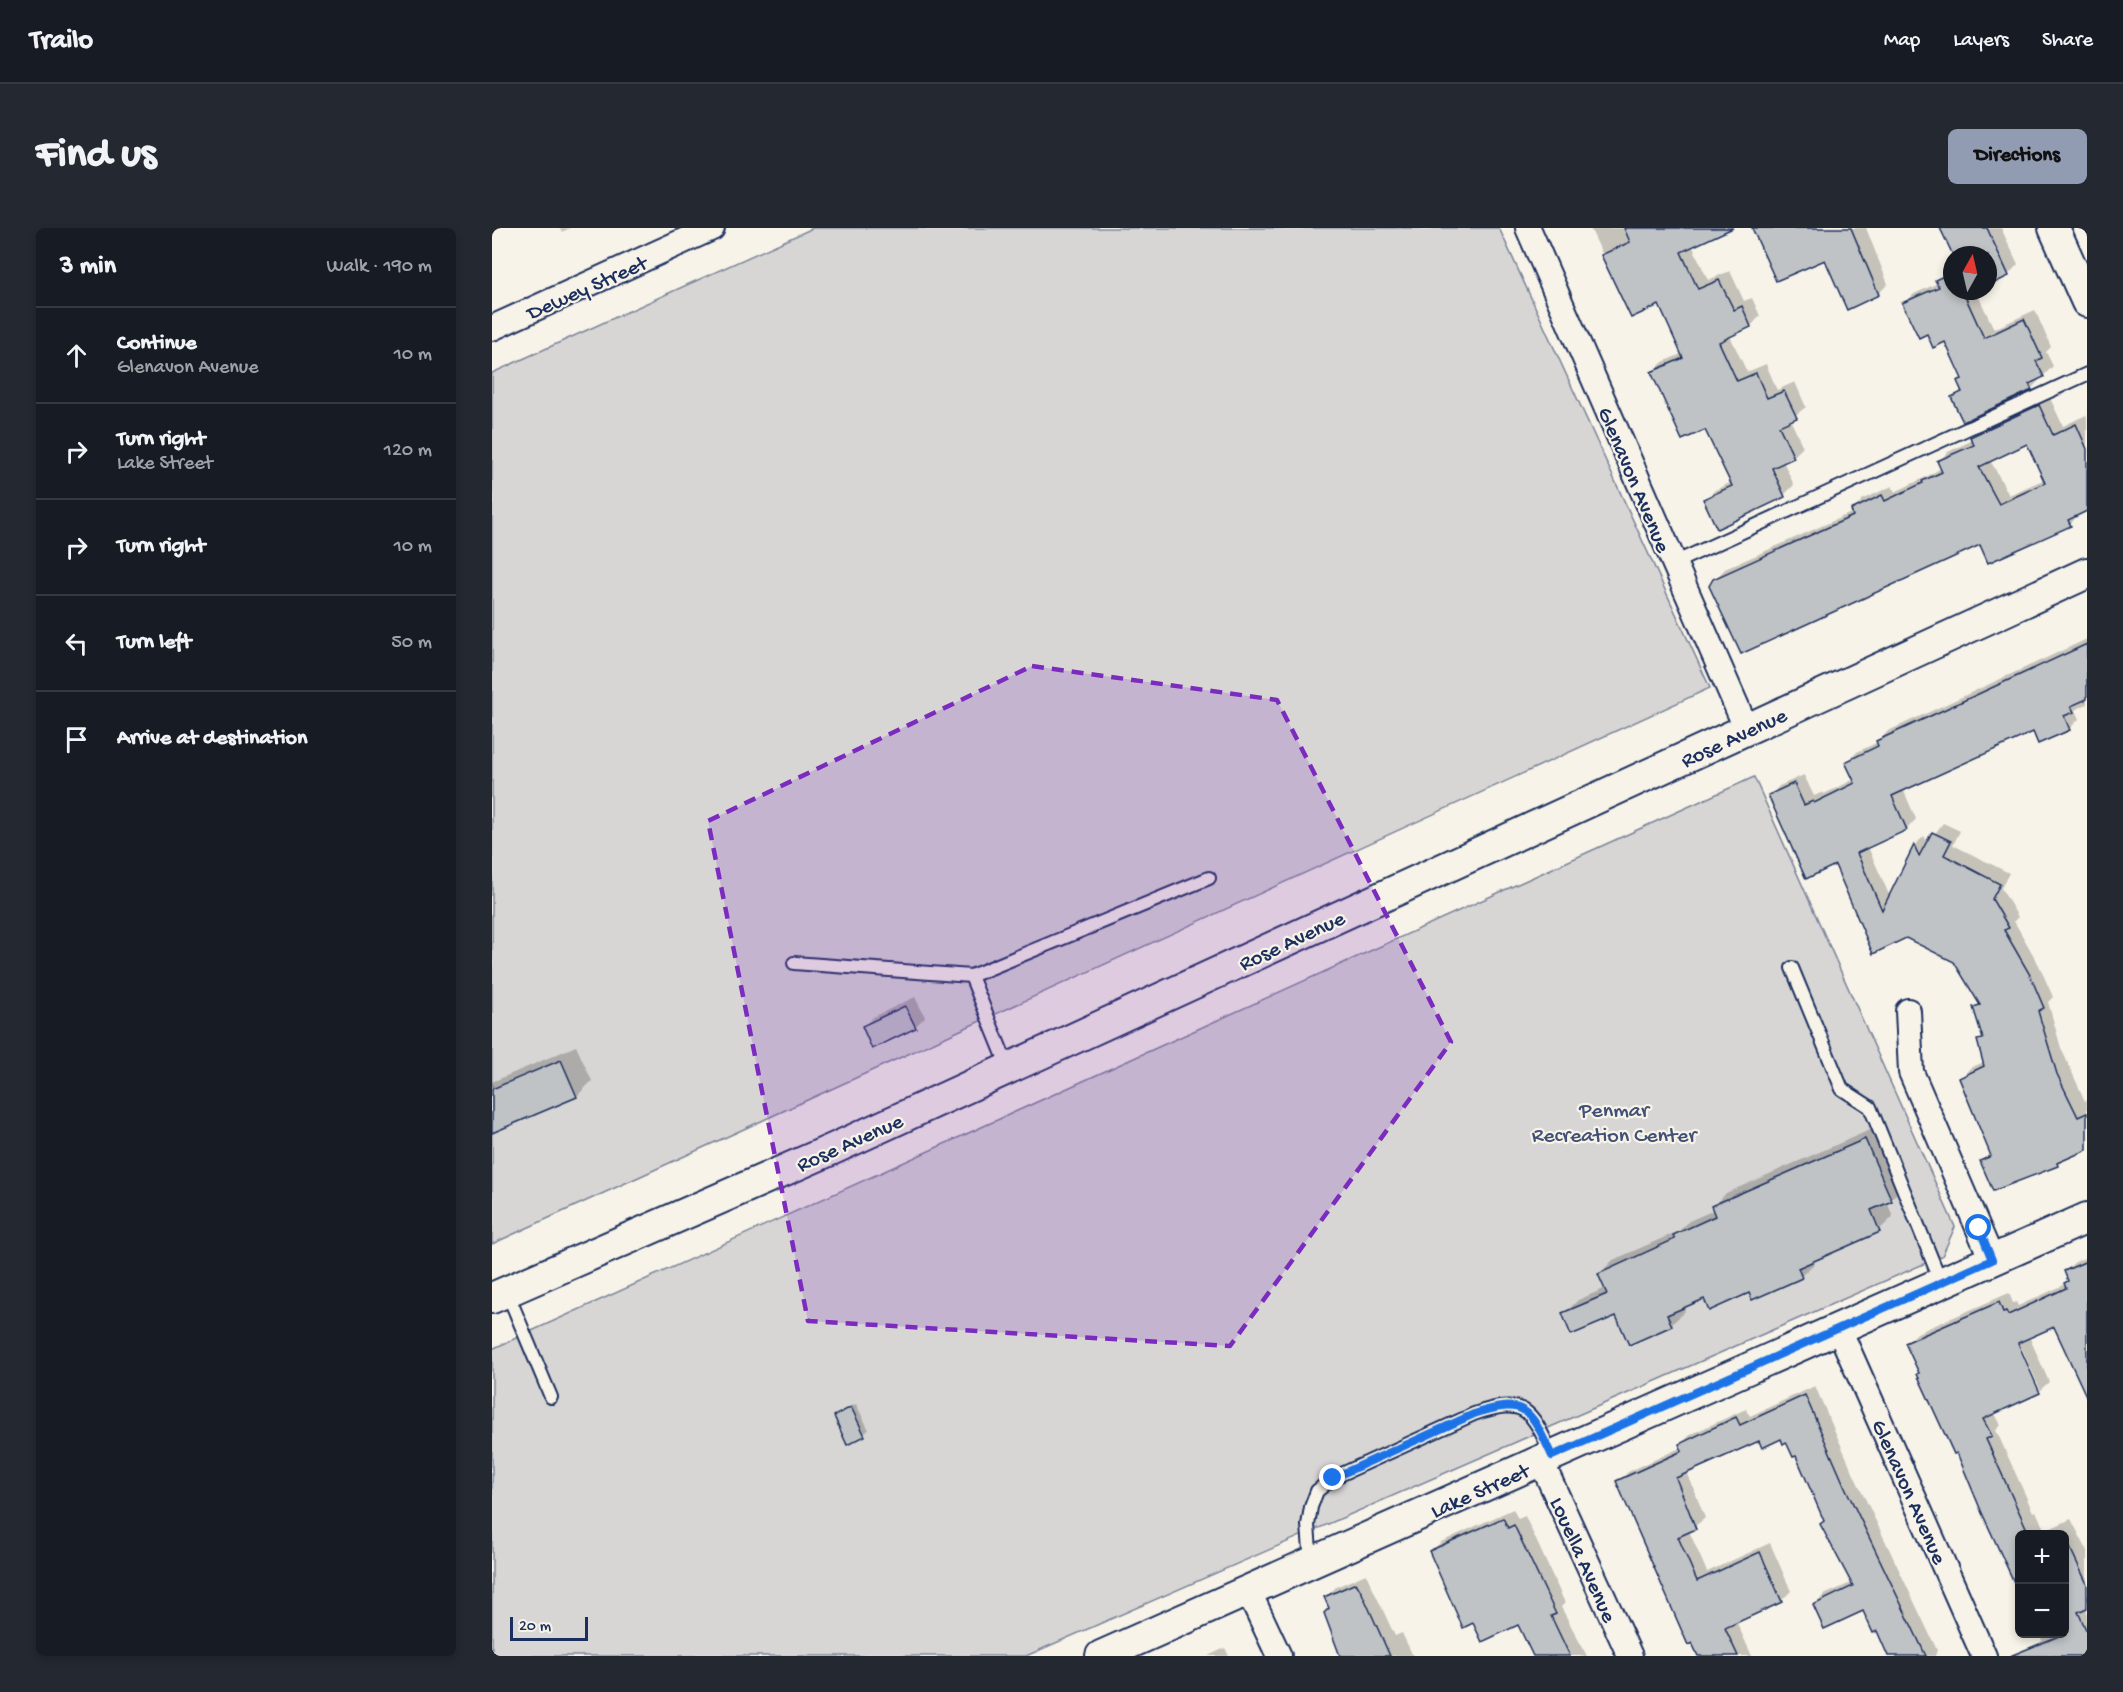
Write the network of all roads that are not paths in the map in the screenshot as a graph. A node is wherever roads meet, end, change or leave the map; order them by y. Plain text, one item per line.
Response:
1 (712, 228) edge
2 (1528, 228) edge
3 (2054, 228) edge
4 (2087, 302) edge
5 (492, 328) edge
6 (2087, 374) edge
7 (1672, 564) junction
8 (2087, 573) edge
9 (1747, 730) junction
10 (1209, 878) dead end
11 (794, 963) dead end
12 (1792, 968) dead end
13 (971, 975) junction
14 (1908, 1011) dead end
15 (1008, 1068) junction
16 (2087, 1218) edge
17 (1992, 1260) junction
18 (1941, 1282) junction
19 (500, 1295) edge
20 (1838, 1327) junction
21 (551, 1397) dead end
22 (1547, 1458) junction
23 (1312, 1564) junction
24 (1249, 1592) junction
25 (1101, 1656) edge
26 (1279, 1656) edge
27 (1630, 1656) edge
28 (1984, 1656) edge

1 - 5 street, Dewey Street
2 - 7 street, Glenavon Avenue
3 - 4 street
6 - 7 lane
7 - 9 street, Glenavon Avenue
8 - 9 street, Rose Avenue
9 - 15 street, Rose Avenue
10 - 13 lane
11 - 13 lane
12 - 18 lane
13 - 15 lane
14 - 17 street
15 - 19 street, Rose Avenue
16 - 17 street, Lake Street
17 - 18 street, Lake Street
18 - 20 street, Lake Street
19 - 21 lane
20 - 22 street, Lake Street
20 - 28 street, Glenavon Avenue
22 - 23 street, Lake Street
22 - 23 lane
22 - 27 street, Louella Avenue
23 - 24 street, Lake Street
24 - 25 street, Lake Street
24 - 26 street

